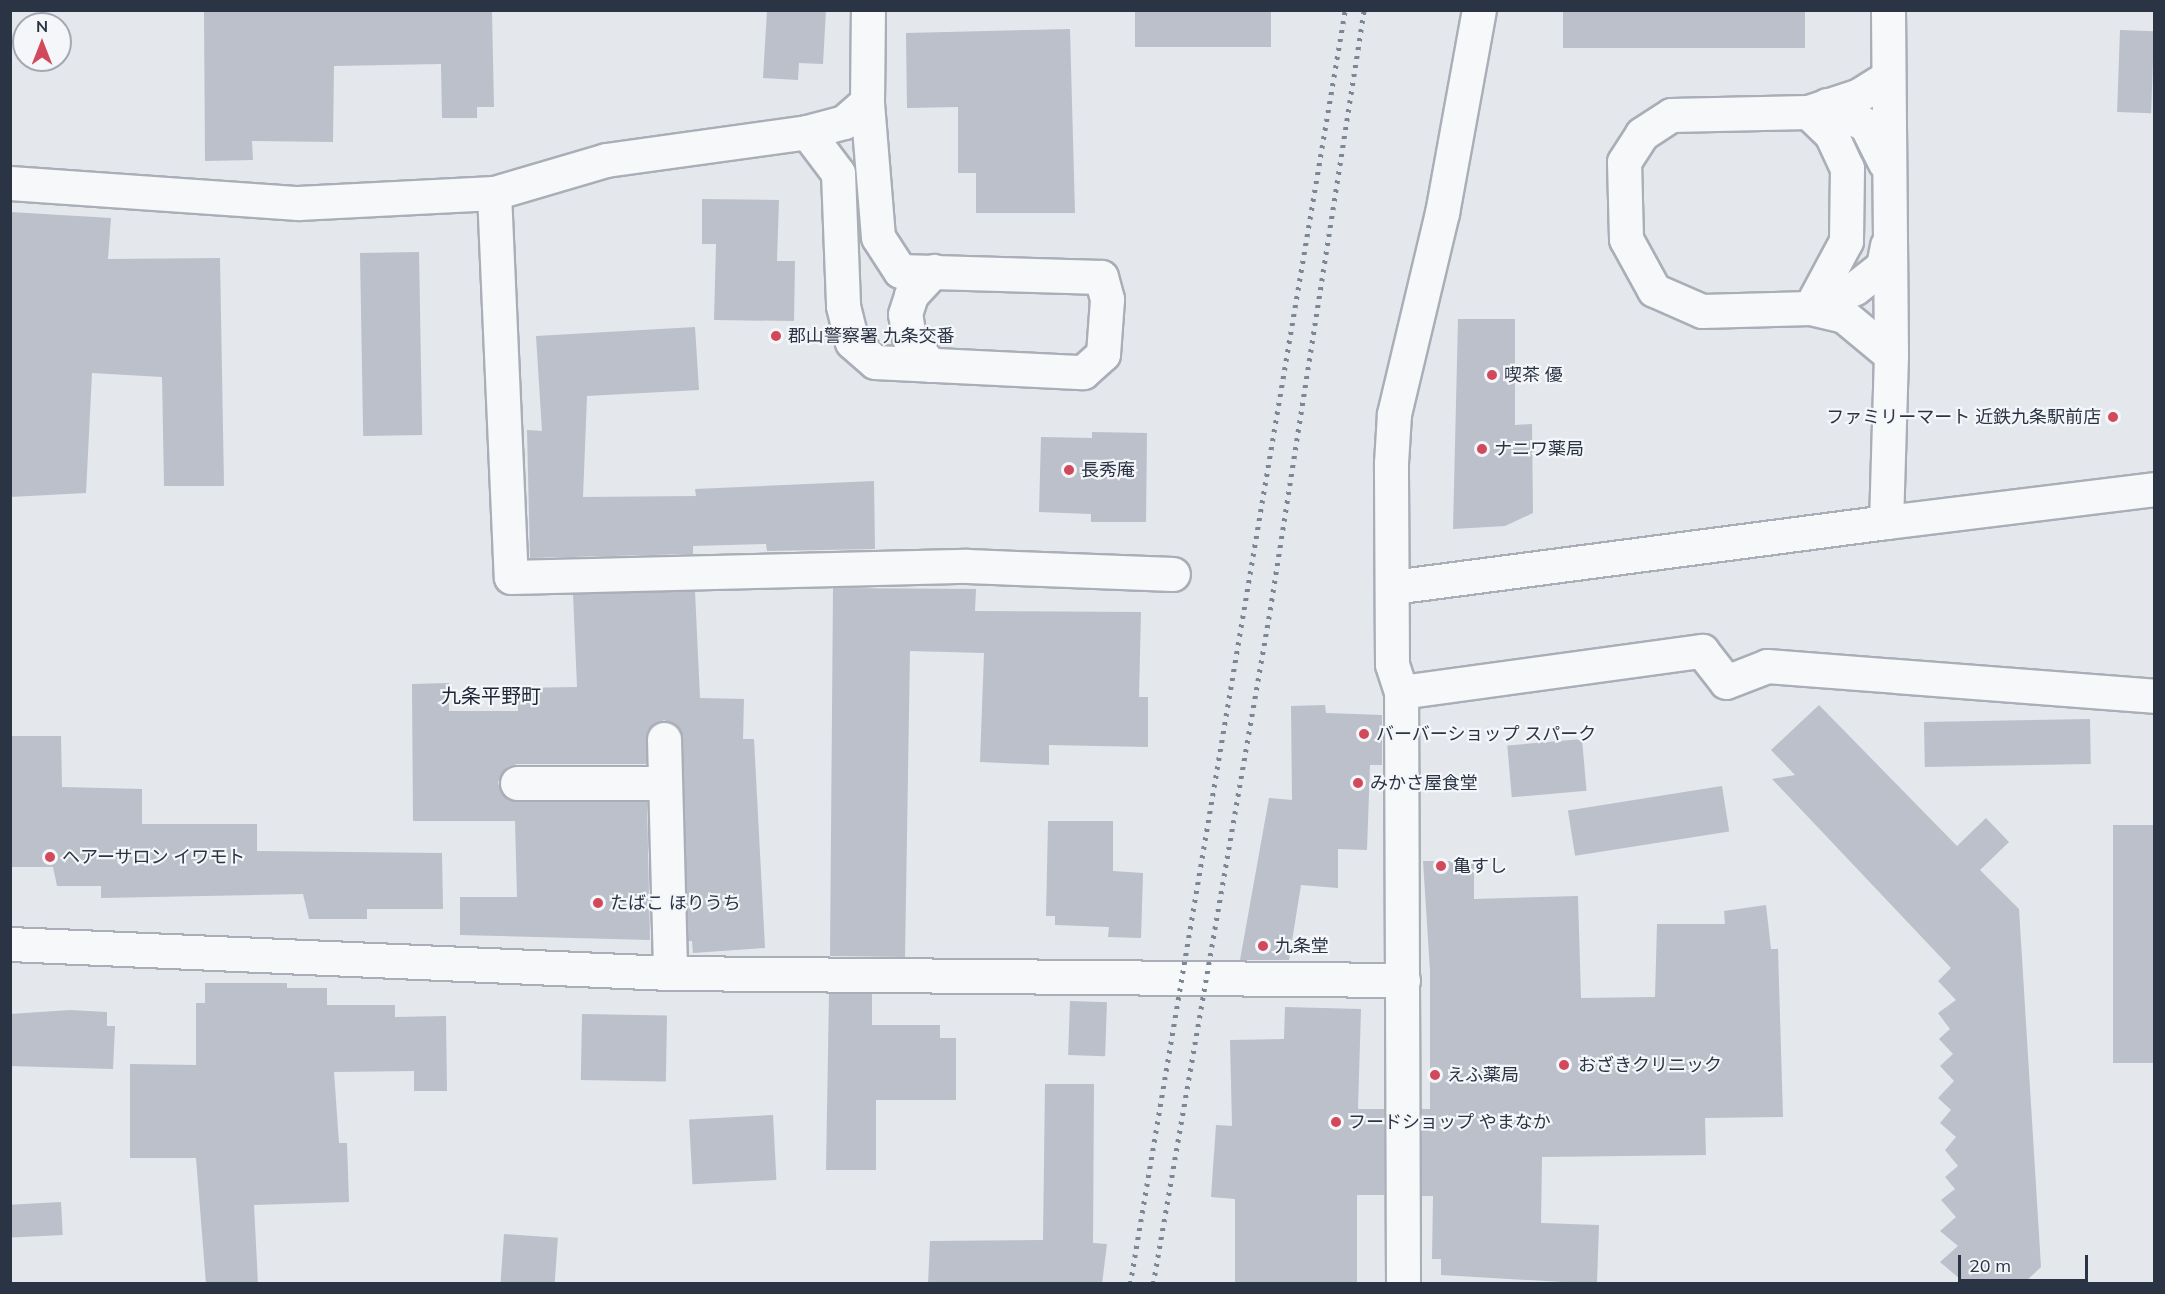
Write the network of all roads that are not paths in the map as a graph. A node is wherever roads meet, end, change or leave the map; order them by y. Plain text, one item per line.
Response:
1 (868, 10) edge
2 (1479, 10) edge
3 (1888, 10) edge
4 (1888, 76) junction
5 (867, 102) junction
6 (1818, 109) junction
7 (807, 132) junction
8 (1887, 166) junction
9 (10, 183) edge
10 (494, 193) junction
11 (1887, 244) junction
12 (933, 271) junction
13 (1810, 308) junction
14 (1891, 355) junction
15 (930, 365) junction
16 (2154, 489) edge
17 (1886, 522) junction
18 (1173, 574) dead end
19 (1393, 587) junction
20 (1401, 692) junction
21 (2154, 696) edge
22 (664, 738) dead end
23 (517, 783) dead end
24 (665, 783) junction
25 (10, 944) edge
26 (670, 973) junction
27 (1403, 980) junction
28 (1403, 1284) edge

1 - 5 street
2 - 19 street
3 - 4 street
4 - 6 street
4 - 8 street
5 - 7 street
5 - 12 street
6 - 8 street
6 - 13 street
6 - 13 street
7 - 10 street
7 - 15 street
8 - 11 street
9 - 10 street
10 - 18 street
11 - 13 street
11 - 14 street
12 - 15 street
12 - 15 street
13 - 14 street
14 - 17 street
16 - 17 street
17 - 19 street
19 - 20 street
20 - 21 street
20 - 27 street
22 - 24 street
23 - 24 street
24 - 26 street
25 - 26 street
26 - 27 street
27 - 28 street

